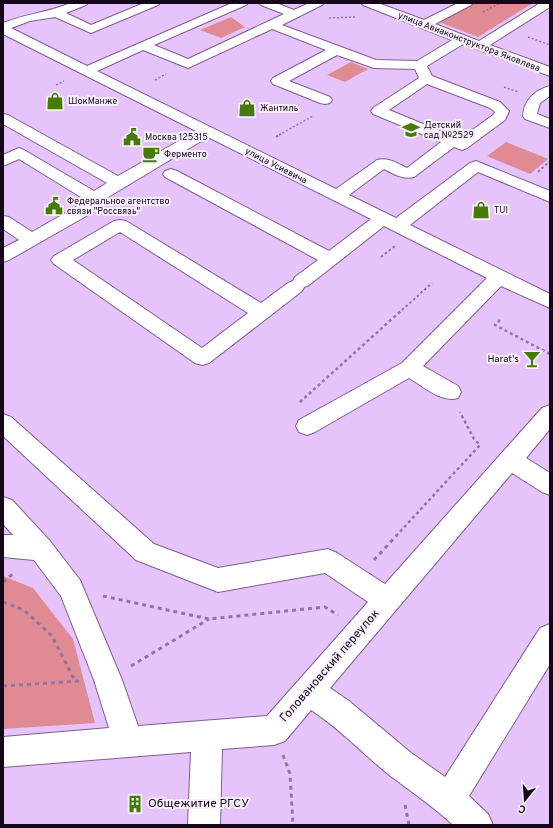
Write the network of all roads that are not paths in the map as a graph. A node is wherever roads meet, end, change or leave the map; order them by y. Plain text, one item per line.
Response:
1 (82, 3) edge
2 (154, 3) edge
3 (242, 3) edge
4 (265, 3) edge
5 (318, 3) edge
6 (366, 3) edge
7 (467, 3) edge
8 (548, 3) edge
9 (56, 13) junction
10 (295, 14) junction
11 (272, 24) junction
12 (424, 25) junction
13 (6, 32) edge
14 (462, 39) junction
15 (143, 45) junction
16 (479, 46) junction
17 (336, 50) junction
18 (420, 65) junction
19 (86, 71) junction
20 (550, 72) edge
21 (426, 79) junction
22 (550, 90) edge
23 (325, 100) road end
24 (3, 118) edge
25 (550, 124) edge
26 (208, 131) junction
27 (452, 141) junction
28 (3, 161) edge
29 (171, 174) dead end
30 (118, 183) junction
31 (337, 196) junction
32 (94, 198) junction
33 (550, 198) edge
34 (3, 221) edge
35 (390, 222) junction
36 (31, 240) junction
37 (3, 256) edge
38 (331, 259) junction
39 (499, 277) junction
40 (550, 302) edge
41 (262, 312) junction
42 (409, 368) junction
43 (450, 392) road end
44 (550, 414) edge
45 (3, 423) edge
46 (307, 426) road end
47 (510, 460) junction
48 (550, 485) edge
49 (3, 507) edge
50 (3, 546) edge
51 (40, 549) junction
52 (387, 600) junction
53 (550, 638) edge
54 (308, 691) junction
55 (207, 736) junction
56 (128, 742) junction
57 (3, 752) edge
58 (449, 799) junction
59 (204, 825) edge
60 (477, 825) edge

1 - 9 street
2 - 9 street
3 - 15 street
4 - 10 street
5 - 10 street
6 - 12 street, улица Авиаконструктора Яковлева
7 - 12 street
8 - 16 street
9 - 13 street
10 - 11 street
11 - 15 street
11 - 17 street
12 - 14 street, улица Авиаконструктора Яковлева
13 - 19 street, улица Усиевича
14 - 16 street, улица Авиаконструктора Яковлева
14 - 18 street
15 - 19 street
16 - 20 street, улица Авиаконструктора Яковлева
17 - 18 street
17 - 23 street
18 - 21 street
19 - 26 street, улица Усиевича
21 - 27 street
21 - 27 street
22 - 25 street
24 - 30 street
26 - 30 street
26 - 31 street, улица Усиевича
27 - 31 street
28 - 32 street
29 - 38 street
30 - 32 street
31 - 35 street, улица Усиевича
32 - 36 street
33 - 35 street
34 - 36 street
35 - 38 street
35 - 39 street, улица Усиевича
36 - 37 street
38 - 41 street
39 - 40 street, улица Усиевича
39 - 42 street
41 - 41 street
42 - 43 street
42 - 46 street
44 - 47 street, Головановский переулок
45 - 52 street
47 - 48 street
47 - 52 street, Головановский переулок
49 - 51 street
50 - 51 street
51 - 56 street
52 - 54 street, Головановский переулок
53 - 58 street
54 - 55 street, Головановский переулок
54 - 58 street
55 - 56 street, Головановский переулок
55 - 59 street
56 - 57 street, Головановский переулок
58 - 60 street

